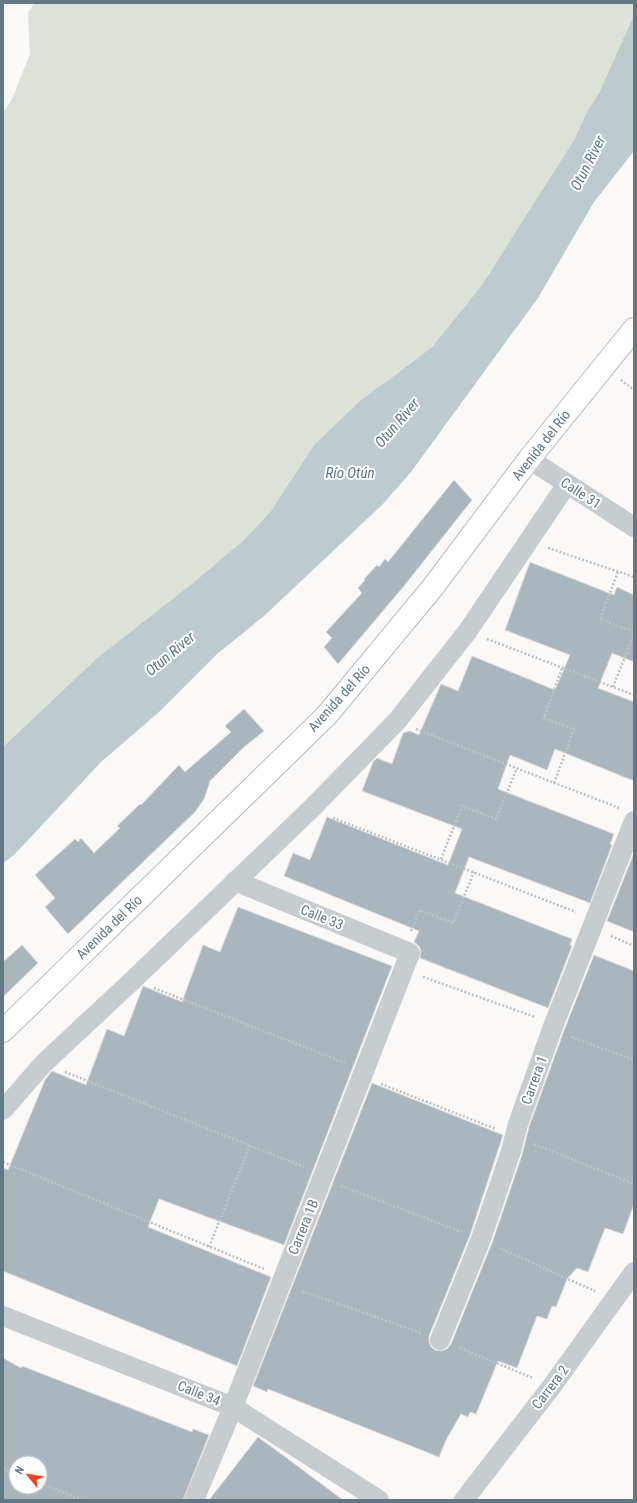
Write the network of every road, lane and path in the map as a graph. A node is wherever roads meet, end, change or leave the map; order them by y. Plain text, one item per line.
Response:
1 (634, 329) edge
2 (529, 459) junction
3 (567, 484) junction
4 (634, 527) edge
5 (529, 542) junction
6 (618, 572) junction
7 (634, 577) edge
8 (467, 632) junction
9 (634, 633) edge
10 (562, 668) junction
11 (613, 687) junction
12 (634, 695) edge
13 (397, 721) junction
14 (517, 768) junction
15 (554, 783) junction
16 (620, 808) dead end
17 (311, 809) junction
18 (634, 821) edge
19 (441, 859) junction
20 (474, 872) junction
21 (235, 881) junction
22 (596, 920) junction
23 (406, 957) junction
24 (133, 980) junction
25 (554, 1027) junction
26 (3, 1031) edge
27 (634, 1060) edge
28 (44, 1063) junction
29 (364, 1070) junction
30 (3, 1110) edge
31 (250, 1145) junction
32 (3, 1162) edge
33 (322, 1176) junction
34 (481, 1239) junction
35 (209, 1247) junction
36 (634, 1272) edge
37 (282, 1280) junction
38 (614, 1299) junction
39 (3, 1316) edge
40 (440, 1340) junction
41 (552, 1386) junction
42 (233, 1407) junction
43 (48, 1487) edge
44 (83, 1500) edge
45 (194, 1500) edge
46 (379, 1500) edge
47 (464, 1500) edge

1 - 2 main road, Avenida del Río
2 - 3 street, Calle 31
2 - 26 main road, Avenida del Río
3 - 4 street, Calle 31
3 - 5 street
5 - 6 path
5 - 8 street
6 - 7 path
6 - 9 path
8 - 10 path
8 - 13 street
9 - 11 path
10 - 11 path
10 - 15 path
11 - 12 path
13 - 14 path
13 - 17 street
14 - 15 path
14 - 19 path
15 - 16 path
17 - 19 path
17 - 21 street
18 - 22 street, Carrera 1
19 - 20 path
20 - 22 path
20 - 23 path
21 - 23 street, Calle 33
21 - 24 street
22 - 25 street, Carrera 1
23 - 25 path
23 - 29 street, Carrera 1B
24 - 28 street
24 - 29 path
25 - 27 path
25 - 34 street, Carrera 1
28 - 30 street
28 - 31 path
29 - 33 street, Carrera 1B
31 - 33 path
31 - 35 path
32 - 35 path
33 - 34 path
33 - 37 street, Carrera 1B
34 - 38 path
34 - 40 street, Carrera 1
35 - 37 path
36 - 38 street, Carrera 2
37 - 40 path
37 - 42 street, Carrera 1B
38 - 41 street, Carrera 2
39 - 42 street, Calle 34
40 - 41 path
41 - 47 street, Carrera 2
42 - 45 street, Carrera 1B
42 - 46 street, Calle 34
43 - 44 path

